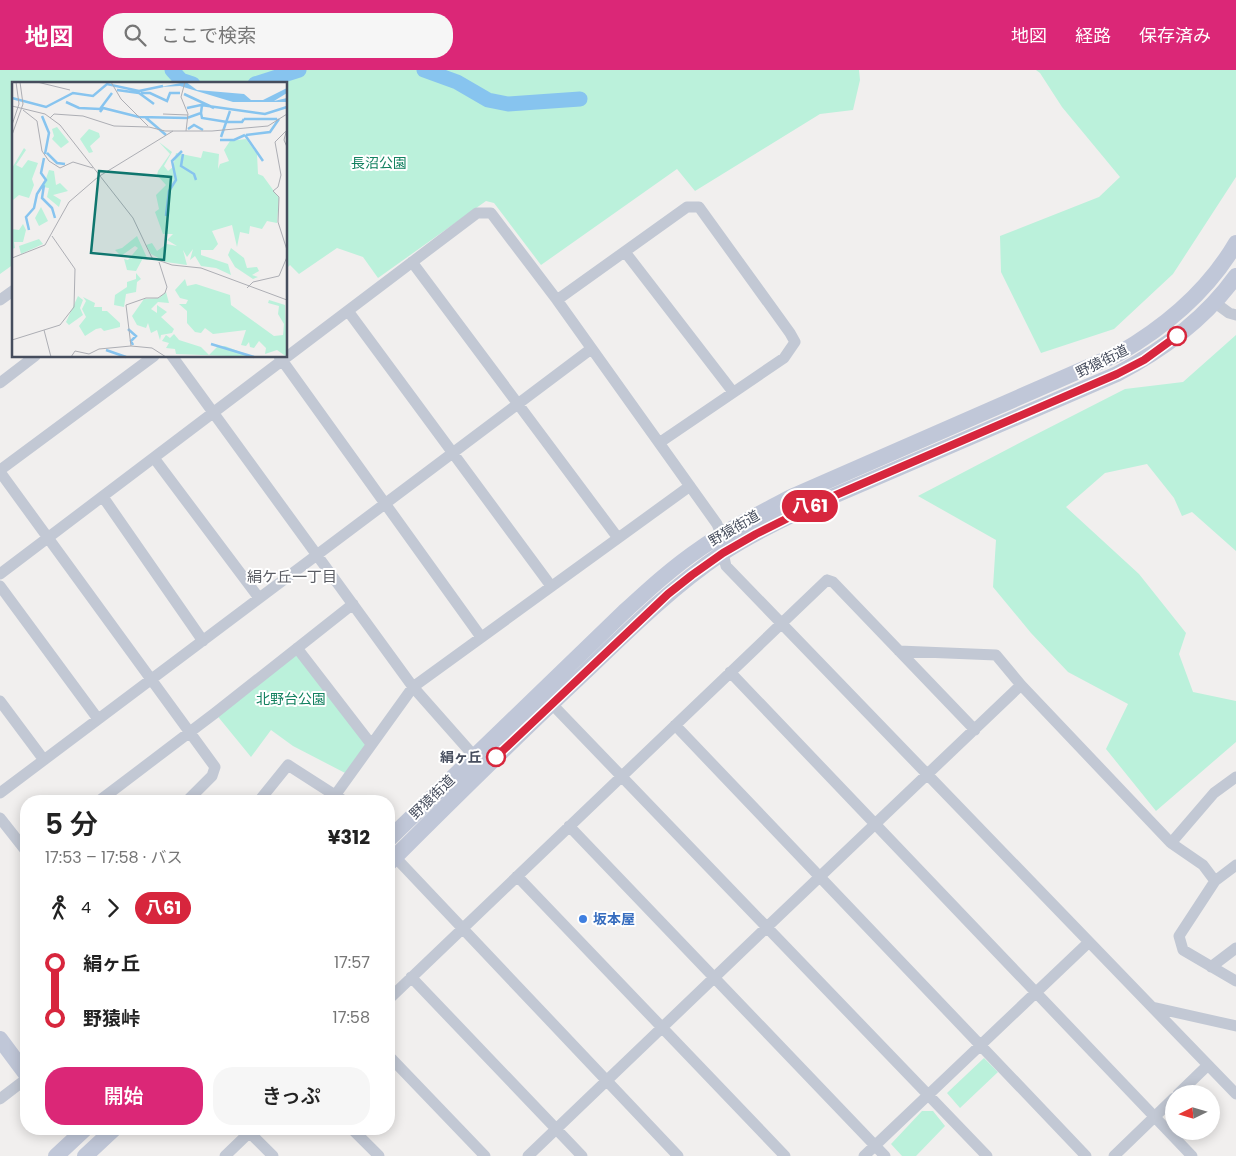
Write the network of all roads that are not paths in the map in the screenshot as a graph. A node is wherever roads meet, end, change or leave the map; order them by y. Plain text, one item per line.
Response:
1 (1236, 243) edge
2 (625, 252) junction
3 (412, 262) junction
4 (1236, 276) edge
5 (12, 291) edge
6 (0, 300) edge
7 (557, 300) junction
8 (1214, 302) junction
9 (348, 311) junction
10 (1236, 315) edge
11 (592, 349) junction
12 (288, 353) edge
13 (33, 358) edge
14 (151, 358) edge
15 (173, 358) edge
16 (280, 359) edge
17 (0, 383) edge
18 (732, 392) junction
19 (519, 404) junction
20 (214, 413) junction
21 (659, 444) junction
22 (452, 454) junction
23 (154, 458) junction
24 (0, 471) edge
25 (690, 486) junction
26 (102, 497) junction
27 (385, 504) junction
28 (722, 535) junction
29 (48, 538) junction
30 (618, 538) junction
31 (723, 553) junction
32 (317, 555) junction
33 (0, 574) edge
34 (827, 580) junction
35 (0, 586) edge
36 (551, 586) junction
37 (259, 598) junction
38 (353, 604) junction
39 (781, 623) junction
40 (481, 637) junction
41 (202, 641) junction
42 (297, 648) junction
43 (899, 651) junction
44 (730, 672) junction
45 (151, 679) junction
46 (1021, 686) junction
47 (413, 687) junction
48 (546, 698) junction
49 (0, 701) edge
50 (98, 719) junction
51 (675, 725) junction
52 (975, 730) junction
53 (189, 731) junction
54 (371, 744) junction
55 (474, 756) junction
56 (44, 760) junction
57 (928, 775) junction
58 (622, 776) junction
59 (1236, 777) edge
60 (0, 793) edge
61 (106, 795) edge
62 (192, 795) edge
63 (264, 795) edge
64 (331, 795) edge
65 (339, 795) edge
66 (0, 818) edge
67 (876, 825) junction
68 (569, 826) junction
69 (395, 832) edge
70 (1171, 843) junction
71 (20, 844) edge
72 (395, 857) edge
73 (395, 863) edge
74 (1236, 865) edge
75 (518, 876) junction
76 (820, 877) junction
77 (1215, 881) junction
78 (766, 927) junction
79 (463, 928) junction
80 (1089, 942) junction
81 (1236, 948) edge
82 (1212, 967) junction
83 (411, 977) junction
84 (715, 978) junction
85 (1236, 981) edge
86 (395, 993) edge
87 (1036, 993) junction
88 (1152, 1007) junction
89 (1236, 1026) edge
90 (662, 1028) junction
91 (0, 1039) edge
92 (980, 1046) junction
93 (395, 1062) edge
94 (1208, 1065) junction
95 (20, 1066) edge
96 (607, 1081) junction
97 (20, 1084) edge
98 (1187, 1085) edge
99 (1236, 1094) edge
100 (928, 1095) junction
101 (0, 1099) edge
102 (1165, 1107) edge
103 (1154, 1117) junction
104 (556, 1129) junction
105 (74, 1135) edge
106 (78, 1135) edge
107 (108, 1135) edge
108 (246, 1135) edge
109 (255, 1135) edge
110 (358, 1135) edge
111 (875, 1146) junction
112 (89, 1155) edge
113 (56, 1156) edge
114 (225, 1156) edge
115 (273, 1156) edge
116 (379, 1156) edge
117 (485, 1156) edge
118 (528, 1156) edge
119 (582, 1156) edge
120 (678, 1156) edge
121 (785, 1156) edge
122 (864, 1156) edge
123 (885, 1156) edge
124 (987, 1156) edge
125 (1086, 1156) edge
126 (1114, 1156) edge
127 (1192, 1156) edge

1 - 28 main road, 野猿街道
2 - 7 street
2 - 18 street
2 - 18 street
3 - 7 street
3 - 9 street
3 - 19 street
4 - 8 main road, 野猿街道
5 - 6 street
7 - 11 street
8 - 10 street
8 - 31 main road, 野猿街道
9 - 12 street
9 - 22 street
11 - 19 street
11 - 21 street
13 - 17 street
14 - 24 street
15 - 20 street
16 - 20 street
16 - 27 street
18 - 21 street
19 - 22 street
19 - 30 street
20 - 23 street
20 - 32 street
21 - 25 street
22 - 27 street
22 - 36 street
23 - 26 street
23 - 37 street
24 - 29 street
25 - 28 street
25 - 30 street
26 - 29 street
26 - 41 street
27 - 32 street
27 - 40 street
28 - 31 street
28 - 48 main road, 野猿街道
29 - 33 street
29 - 45 street
30 - 36 street
31 - 39 street
31 - 48 main road, 野猿街道
32 - 37 street
32 - 38 street
34 - 39 street
34 - 43 street
34 - 52 street
35 - 50 street
36 - 40 street
37 - 41 street
38 - 42 street
38 - 47 street
39 - 44 street
39 - 57 street
40 - 47 street
41 - 45 street
42 - 53 street
42 - 54 street
43 - 46 street
43 - 52 street
44 - 51 street
44 - 67 street
45 - 50 street
45 - 53 street
46 - 52 street
46 - 70 street
47 - 54 street
47 - 55 street
48 - 55 main road, 野猿街道
48 - 58 street
48 - 72 main road, 野猿街道
49 - 56 street
50 - 56 street
51 - 58 street
51 - 76 street
52 - 57 street
53 - 61 street
53 - 62 street
54 - 65 street
55 - 69 main road, 野猿街道
56 - 60 street
57 - 67 street
57 - 80 street
58 - 68 street
58 - 78 street
59 - 70 street
63 - 64 street
66 - 71 street
67 - 76 street
67 - 87 street
68 - 75 street
68 - 84 street
70 - 77 street
73 - 79 street
74 - 77 street
75 - 79 street
75 - 90 street
76 - 78 street
76 - 92 street
77 - 82 street
78 - 84 street
78 - 100 street
79 - 83 street
79 - 96 street
80 - 87 street
80 - 88 street
81 - 82 street
82 - 85 street
83 - 86 street
83 - 104 street
84 - 90 street
84 - 111 street
87 - 92 street
87 - 103 street
88 - 89 street
88 - 94 street
90 - 96 street
90 - 121 street
91 - 95 main road
92 - 100 street
92 - 125 street
93 - 117 street
94 - 98 street
94 - 99 street
96 - 104 street
96 - 120 street
97 - 101 street
100 - 111 street
100 - 124 street
102 - 103 street
103 - 126 street
103 - 127 street
104 - 118 street
104 - 119 street
105 - 113 main road
106 - 112 main road
107 - 112 main road
108 - 114 street
109 - 115 street
110 - 116 street
111 - 122 street
111 - 123 street

